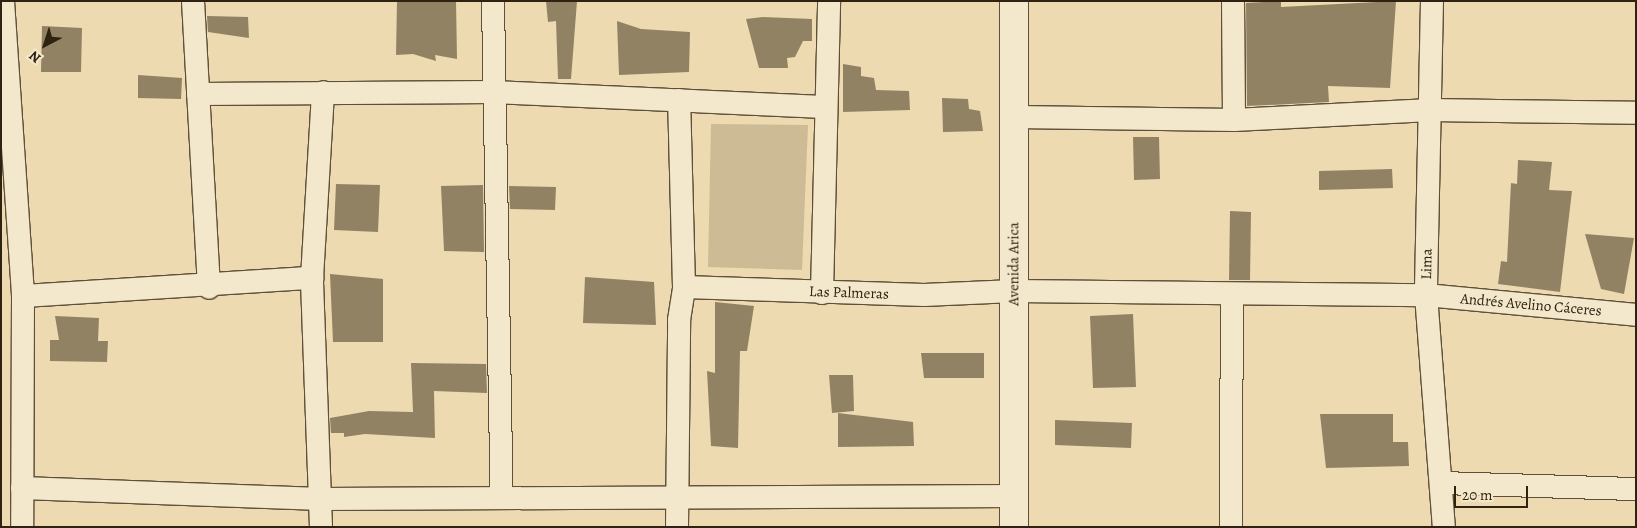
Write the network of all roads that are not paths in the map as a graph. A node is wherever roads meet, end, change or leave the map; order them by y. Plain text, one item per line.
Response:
1 (3, 1) edge
2 (193, 1) edge
3 (493, 1) edge
4 (830, 1) edge
5 (1014, 1) edge
6 (1233, 1) edge
7 (1432, 1) edge
8 (323, 92) junction
9 (493, 92) junction
10 (198, 94) junction
11 (679, 100) junction
12 (824, 107) junction
13 (1431, 110) junction
14 (1636, 113) edge
15 (1015, 117) junction
16 (1234, 120) junction
17 (312, 278) junction
18 (684, 287) junction
19 (209, 288) junction
20 (1014, 291) junction
21 (822, 292) junction
22 (1426, 295) junction
23 (23, 296) junction
24 (1232, 296) junction
25 (1636, 315) edge
26 (1442, 483) junction
27 (22, 488) junction
28 (1636, 489) edge
29 (502, 496) junction
30 (677, 496) junction
31 (1014, 496) junction
32 (321, 499) junction
33 (22, 527) edge
34 (321, 527) edge
35 (677, 527) edge
36 (1014, 527) edge
37 (1232, 527) edge
38 (1444, 527) edge

1 - 23 street
2 - 10 street
3 - 9 street
4 - 12 street
5 - 15 street, Avenida Arica
6 - 16 street
7 - 13 street, Lima
8 - 9 street
8 - 10 street
8 - 17 street
9 - 11 street
9 - 29 street
10 - 19 street
11 - 12 street
11 - 18 street
12 - 21 street
13 - 14 street
13 - 16 street
13 - 22 street, Lima
15 - 16 street
15 - 20 street, Avenida Arica
17 - 19 street
17 - 32 street
18 - 21 street, Las Palmeras
18 - 30 street
19 - 23 street
20 - 21 street, Las Palmeras
20 - 24 street, Las Palmeras
20 - 31 street, Avenida Arica
22 - 24 street, Andrés Avelino Cáceres
22 - 25 street, Andrés Avelino Cáceres
22 - 26 street, Lima
23 - 27 street
24 - 37 street
26 - 28 street
26 - 38 street, Lima
27 - 32 street
27 - 33 street
29 - 30 street
29 - 32 street
30 - 31 street
30 - 35 street
31 - 36 street, Avenida Arica
32 - 34 street

